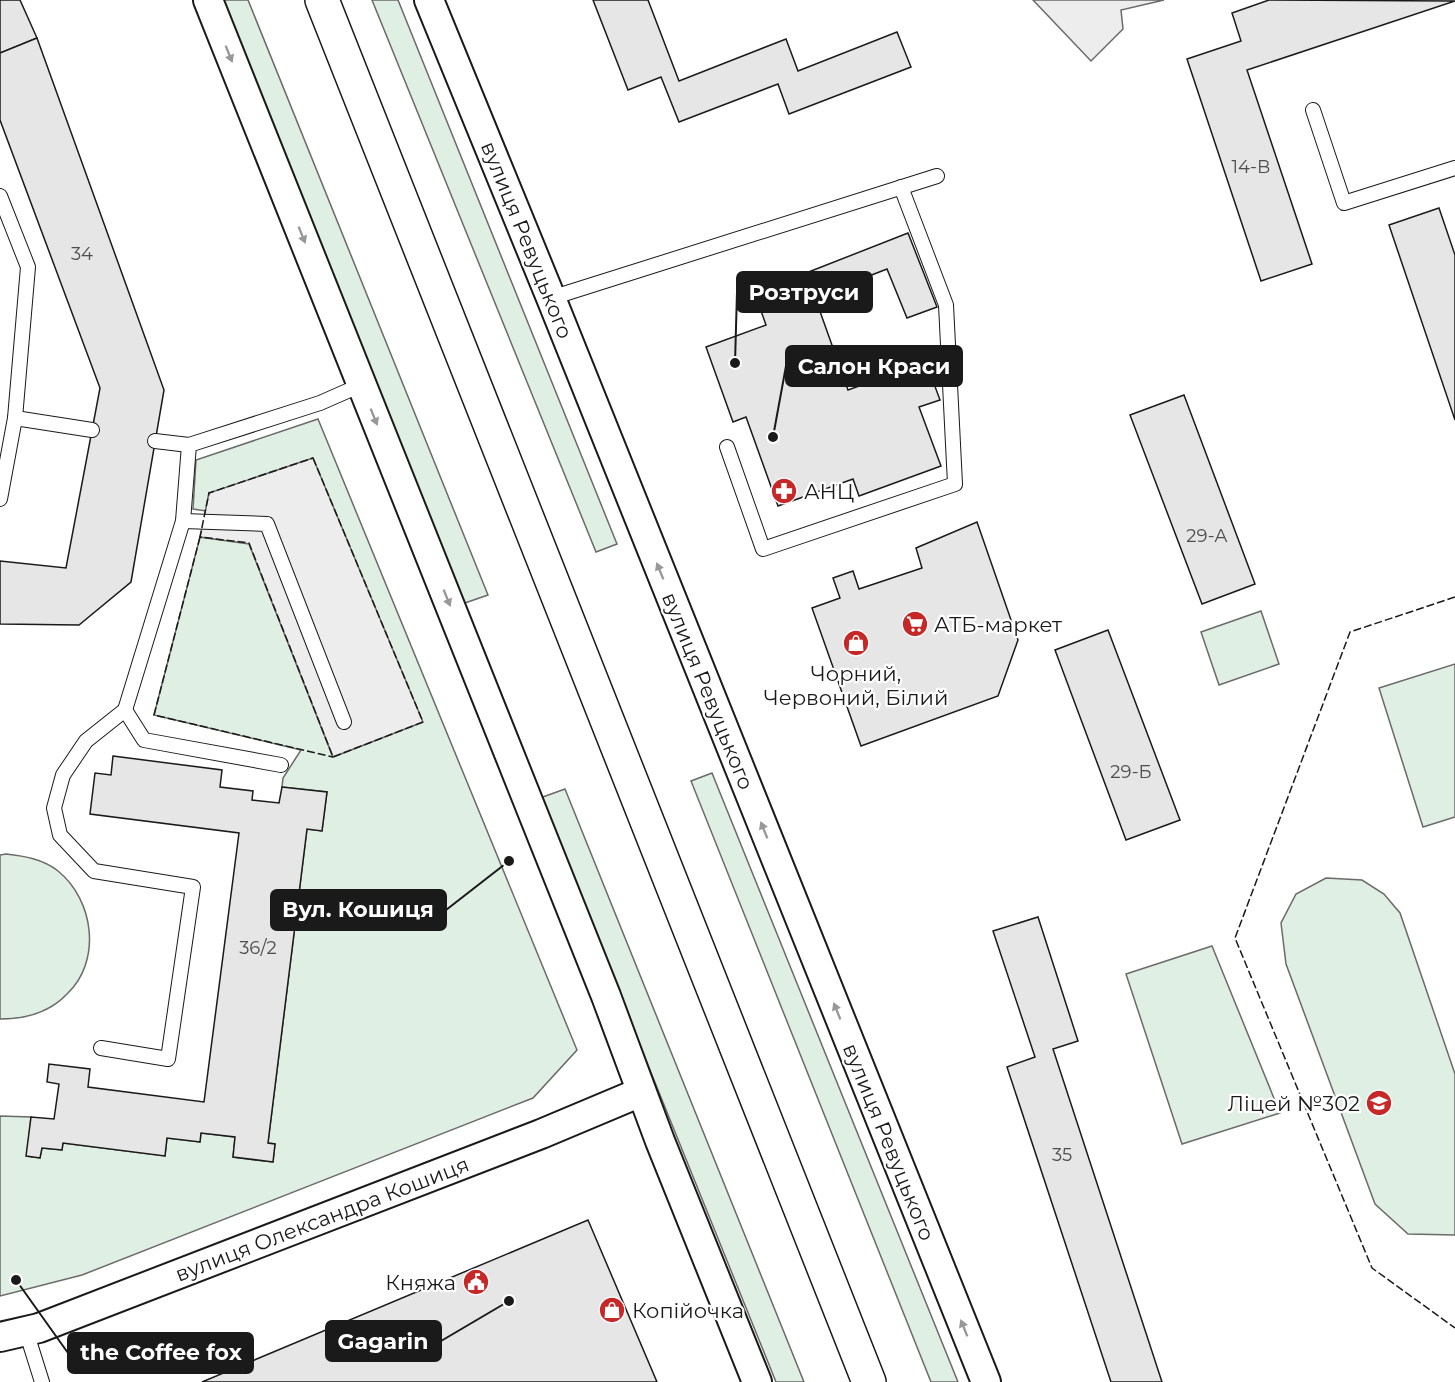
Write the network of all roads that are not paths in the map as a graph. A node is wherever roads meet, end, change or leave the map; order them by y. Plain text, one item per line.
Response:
1 (208, 0) edge
2 (322, 0) edge
3 (429, 0) edge
4 (1313, 110) dead end
5 (1455, 168) edge
6 (937, 176) dead end
7 (902, 187) junction
8 (0, 196) edge
9 (551, 298) junction
10 (361, 385) junction
11 (15, 418) junction
12 (92, 430) dead end
13 (155, 441) dead end
14 (189, 445) junction
15 (727, 447) dead end
16 (0, 499) edge
17 (183, 521) junction
18 (125, 710) junction
19 (344, 722) dead end
20 (281, 765) dead end
21 (101, 1048) dead end
22 (641, 1092) junction
23 (13, 1334) edge
24 (42, 1382) edge
25 (757, 1382) edge
26 (869, 1382) edge
27 (987, 1382) edge

1 -> 10 street
2 - 26 street
3 - 9 street, вулиця Ревуцького
4 - 5 lane
6 - 7 lane
7 - 9 lane
7 - 15 lane
8 - 11 lane
27 -> 9 street, вулиця Ревуцького
10 - 14 lane
10 -> 22 street
11 - 12 lane
11 - 16 lane
13 - 14 lane
14 - 17 lane
17 - 18 lane
17 - 19 lane
18 - 20 lane
18 - 21 lane
22 - 23 street, вулиця Олександра Кошиця
22 - 25 street
23 - 24 lane

